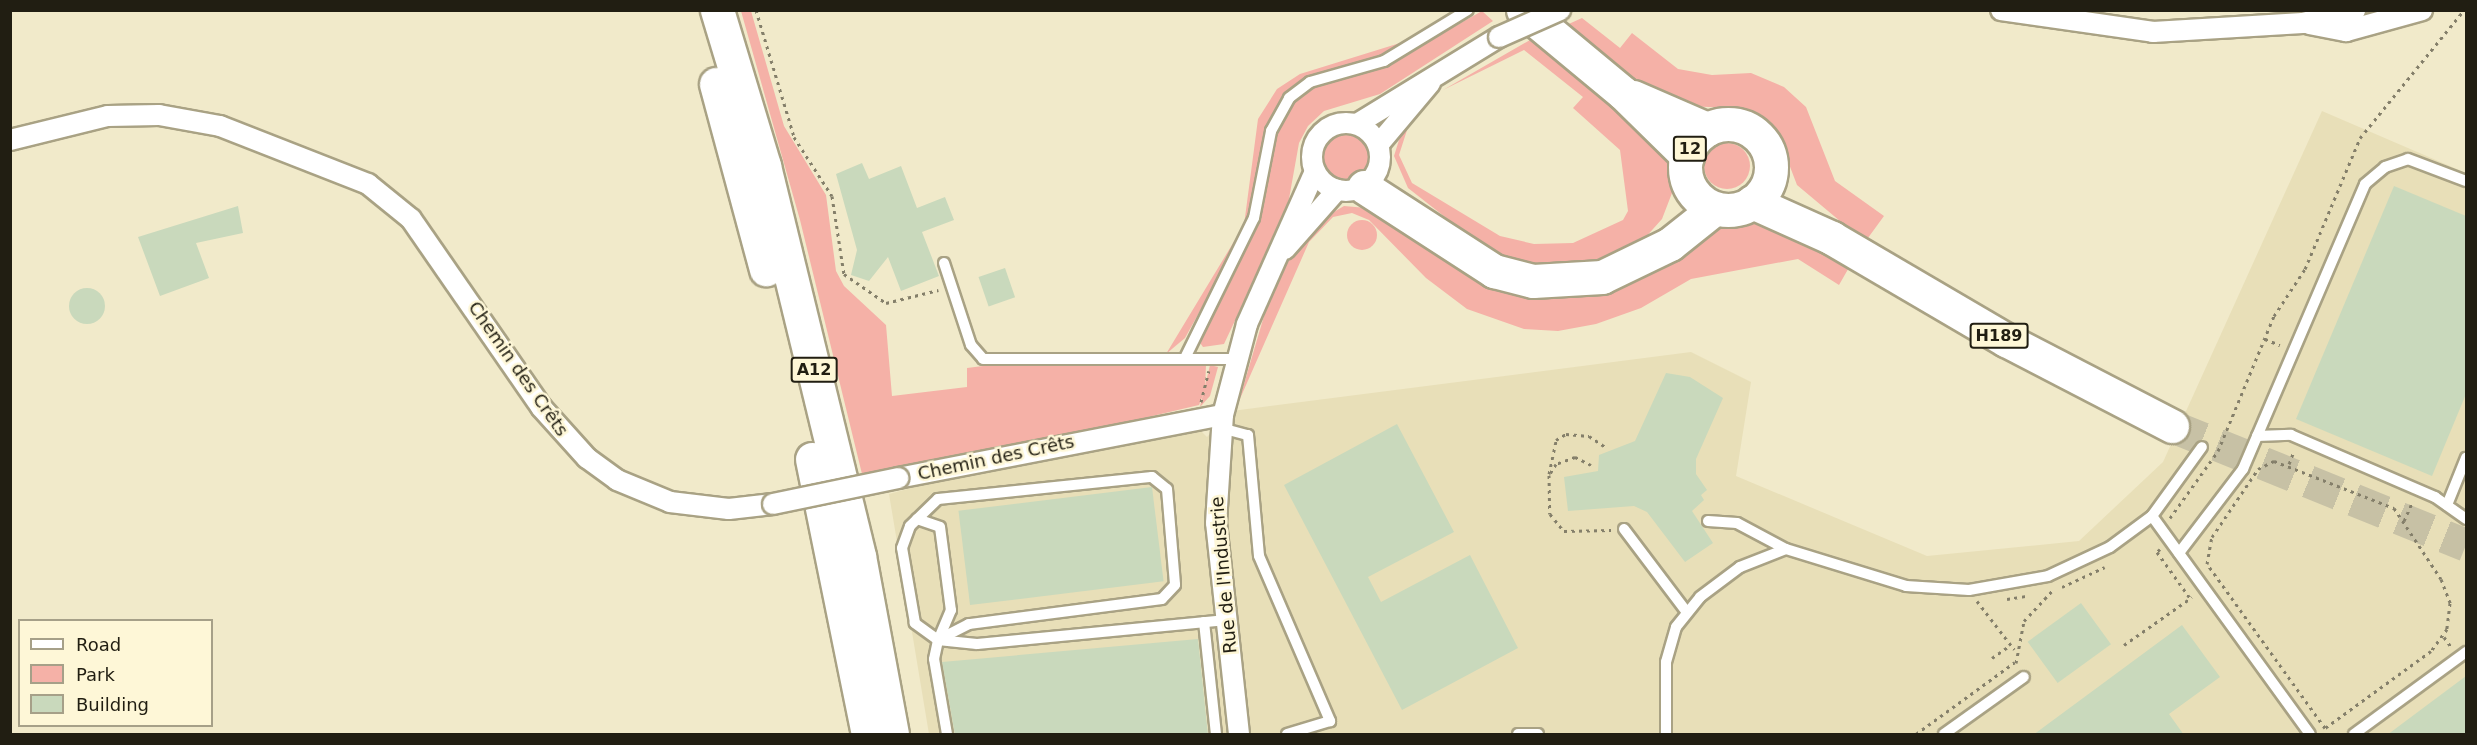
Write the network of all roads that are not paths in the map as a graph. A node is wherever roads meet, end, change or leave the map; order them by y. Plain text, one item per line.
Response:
1 (694, 10) edge
2 (717, 10) edge
3 (734, 10) edge
4 (1468, 10) edge
5 (1523, 10) edge
6 (1560, 10) edge
7 (2001, 10) edge
8 (2355, 10) edge
9 (2422, 10) edge
10 (2402, 14) edge
11 (2303, 23) junction
12 (1438, 74) junction
13 (1623, 93) junction
14 (1357, 124) junction
15 (1707, 129) junction
16 (10, 140) edge
17 (1687, 156) junction
18 (1315, 171) junction
19 (1364, 173) junction
20 (2466, 182) edge
21 (1761, 190) junction
22 (1702, 200) junction
23 (1277, 257) junction
24 (944, 263) dead end
25 (1186, 356) junction
26 (1235, 359) junction
27 (1222, 422) junction
28 (2172, 426) tunnel mouth
29 (2257, 436) junction
30 (2202, 447) dead end
31 (2466, 458) edge
32 (2447, 506) junction
33 (2152, 516) junction
34 (917, 519) junction
35 (2466, 519) edge
36 (1708, 522) dead end
37 (1624, 529) road end
38 (1786, 549) junction
39 (2179, 553) junction
40 (1686, 611) junction
41 (1227, 620) junction
42 (1204, 622) junction
43 (938, 640) junction
44 (2466, 652) edge
45 (2024, 677) road end
46 (1324, 729) edge
47 (2359, 733) edge
48 (868, 735) edge
49 (892, 735) edge
50 (909, 735) edge
51 (947, 735) edge
52 (1216, 735) edge
53 (1239, 735) edge
54 (1287, 735) edge
55 (1518, 735) edge
56 (1538, 735) edge
57 (1666, 735) edge
58 (1944, 735) edge
59 (2310, 735) edge

1 - 48 highway, A12
2 - 49 highway, A12
3 - 50 highway
4 - 25 lane
5 - 13 highway
6 - 12 street, bridge
7 - 11 street
8 - 11 street
9 - 10 street
10 - 11 street
12 - 14 street
12 - 19 street
13 - 15 highway, 12
13 - 17 highway, 12
14 - 18 street
14 - 19 street
15 - 17 highway, 12
15 - 21 highway, 12
16 - 27 street, Chemin des Crêts, bridge
17 - 22 highway, 12
18 - 19 street
18 - 23 street
19 - 22 highway
19 - 23 street
20 - 29 lane
21 - 22 highway
21 - 28 highway, H189
23 - 26 street
24 - 25 lane
25 - 26 lane
26 - 27 street
27 - 41 street, Rue de l'Industrie
27 - 46 lane
29 - 32 lane
29 - 39 lane
30 - 33 lane
31 - 32 lane
32 - 35 lane
33 - 38 lane
33 - 39 lane
34 - 43 lane
34 - 43 lane
34 - 43 lane
36 - 38 lane
37 - 40 lane
38 - 40 lane
39 - 59 lane
40 - 57 lane
41 - 42 lane
41 - 53 street, Rue de l'Industrie
42 - 43 lane
42 - 52 lane
43 - 51 lane
44 - 47 lane
45 - 58 lane
46 - 54 lane
55 - 56 lane

